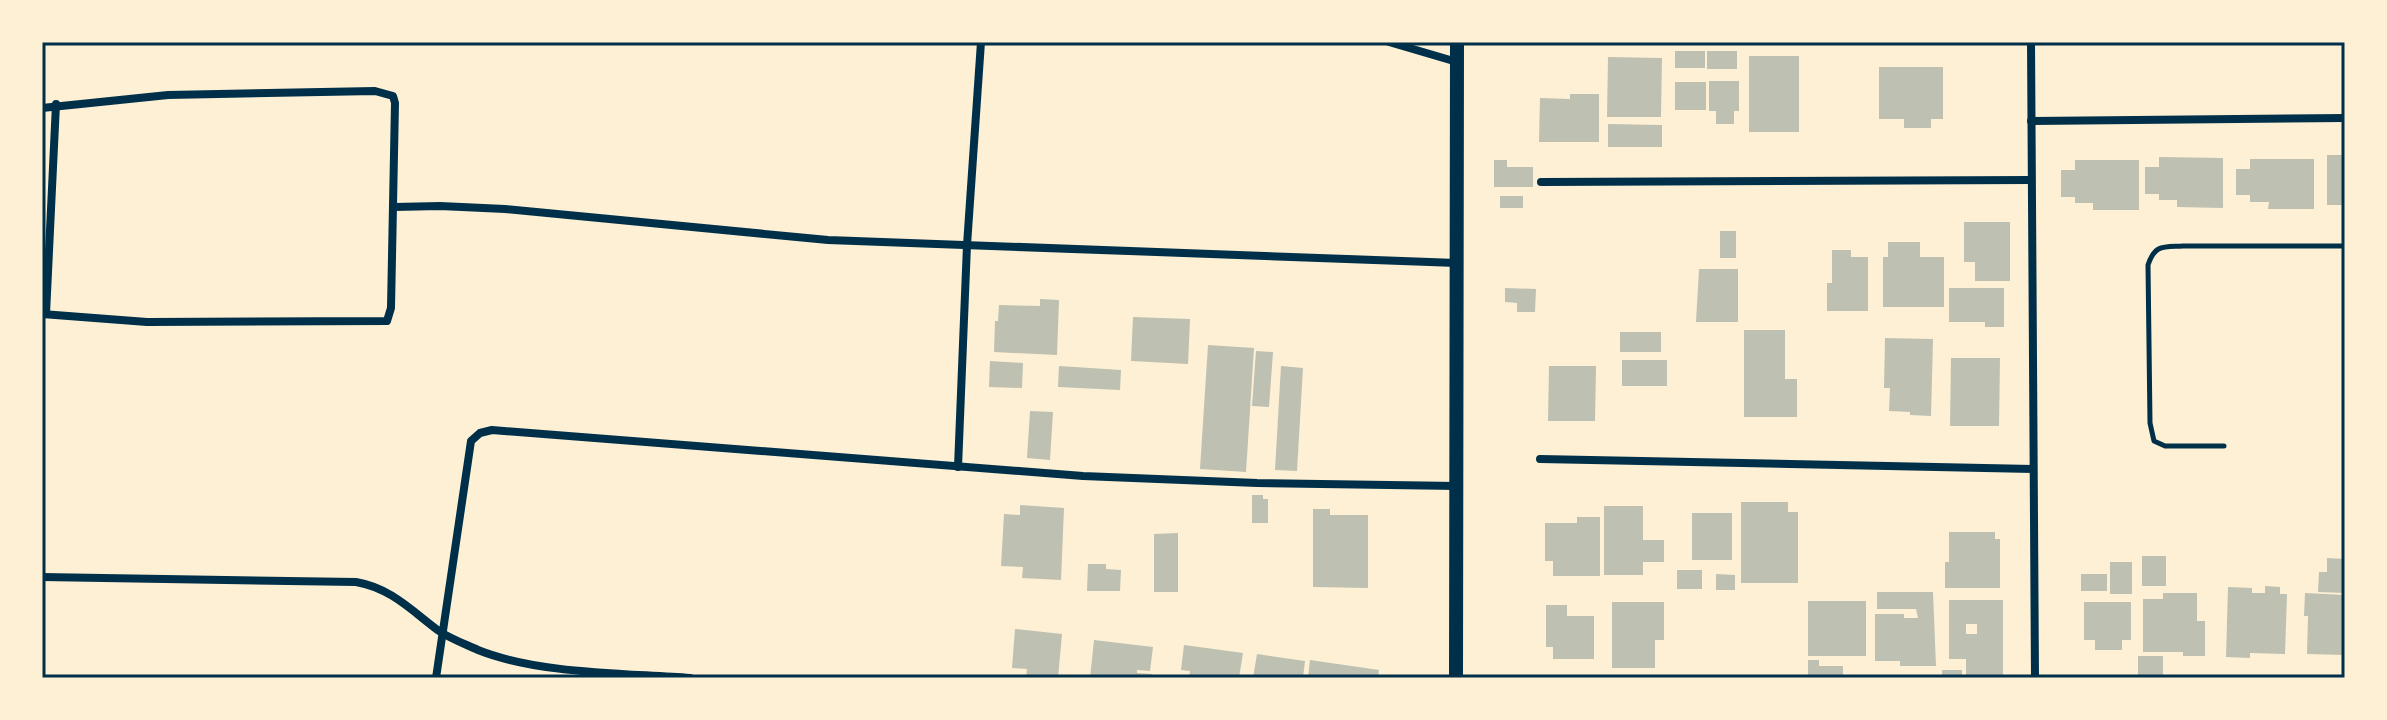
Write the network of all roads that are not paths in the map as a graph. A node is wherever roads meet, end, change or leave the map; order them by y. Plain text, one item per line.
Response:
1 (981, 42) edge
2 (1389, 42) edge
3 (1457, 42) edge
4 (2031, 42) edge
5 (1457, 62) junction
6 (56, 104) junction
7 (42, 108) edge
8 (2345, 118) edge
9 (2031, 121) junction
10 (2031, 180) junction
11 (1541, 182) dead end
12 (394, 207) junction
13 (967, 245) junction
14 (2345, 246) edge
15 (1457, 263) junction
16 (44, 314) edge
17 (2224, 446) dead end
18 (1540, 459) dead end
19 (958, 467) junction
20 (2033, 469) junction
21 (1457, 486) junction
22 (42, 577) edge
23 (443, 634) junction
24 (436, 678) edge
25 (690, 678) edge
26 (1456, 678) edge
27 (2035, 678) edge

1 - 13 street
2 - 5 street
3 - 5 main road
4 - 9 street
5 - 15 main road
6 - 7 street
6 - 12 street
6 - 16 street
8 - 9 street
9 - 10 street
10 - 11 street
10 - 20 street
12 - 13 street
12 - 16 street
13 - 15 street
13 - 19 street
14 - 17 lane
15 - 21 main road
18 - 20 street
19 - 21 street
19 - 23 street
20 - 27 street
21 - 26 main road
22 - 23 street
23 - 24 street
23 - 25 street

